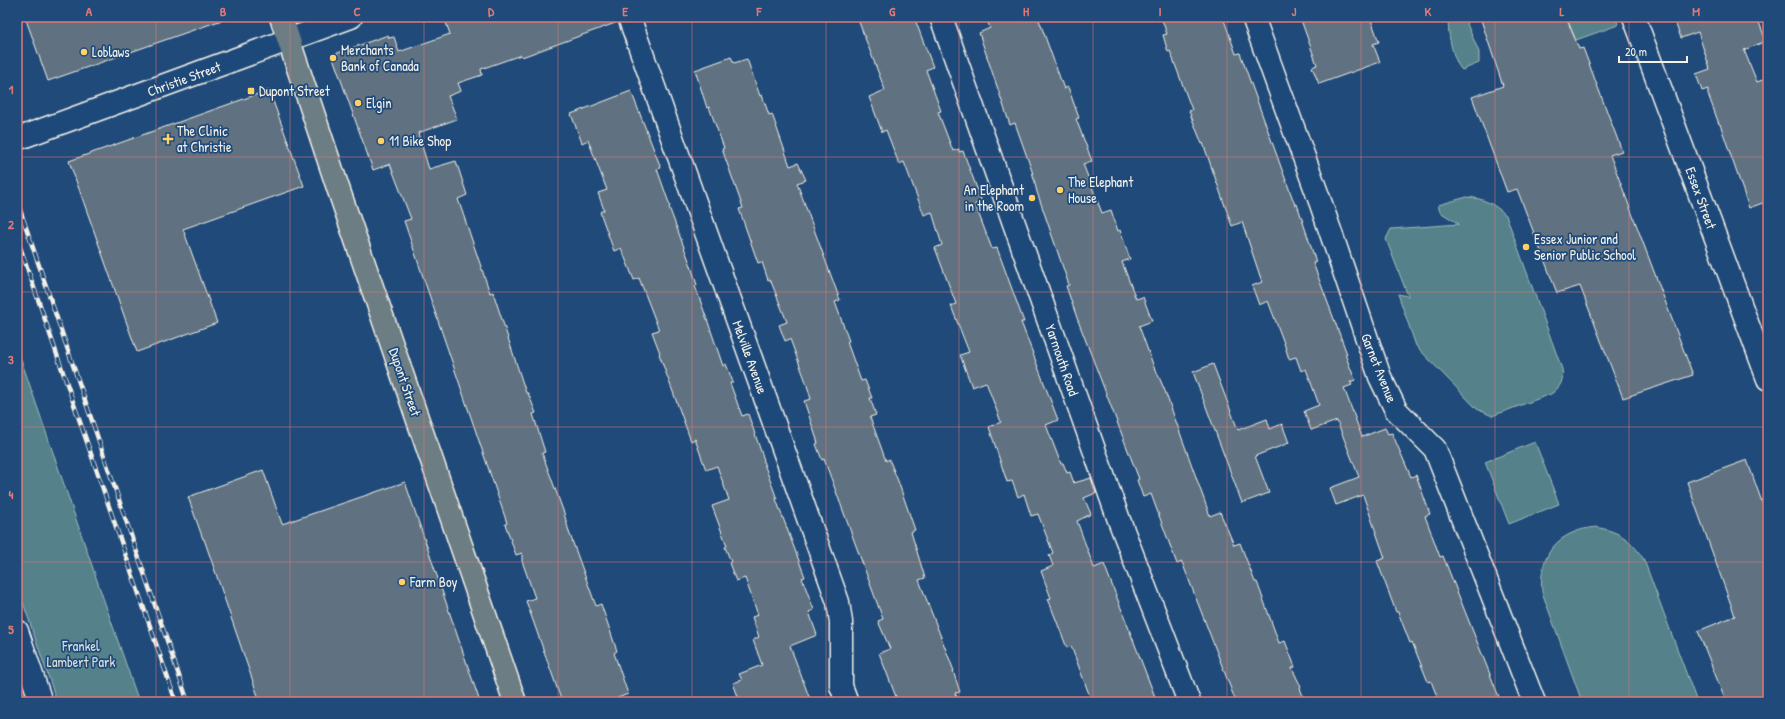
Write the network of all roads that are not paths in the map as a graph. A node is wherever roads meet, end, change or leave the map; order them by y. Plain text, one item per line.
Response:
1 (281, 17) edge
2 (351, 17) edge
3 (628, 17) edge
4 (941, 17) edge
5 (1253, 17) edge
6 (1634, 17) edge
7 (289, 40) junction
8 (17, 139) edge
9 (1768, 379) edge
10 (17, 631) edge
11 (41, 702) edge
12 (515, 702) edge
13 (847, 702) edge
14 (1188, 702) edge
15 (1534, 702) edge

1 - 7 main road, Dupont Street
2 - 7 street, Christie Street
3 - 13 street, Melville Avenue
4 - 14 street, Yarmouth Road
5 - 15 street, Garnet Avenue
6 - 9 street, Essex Street
7 - 8 street, Christie Street
7 - 12 main road, Dupont Street
10 - 11 street

